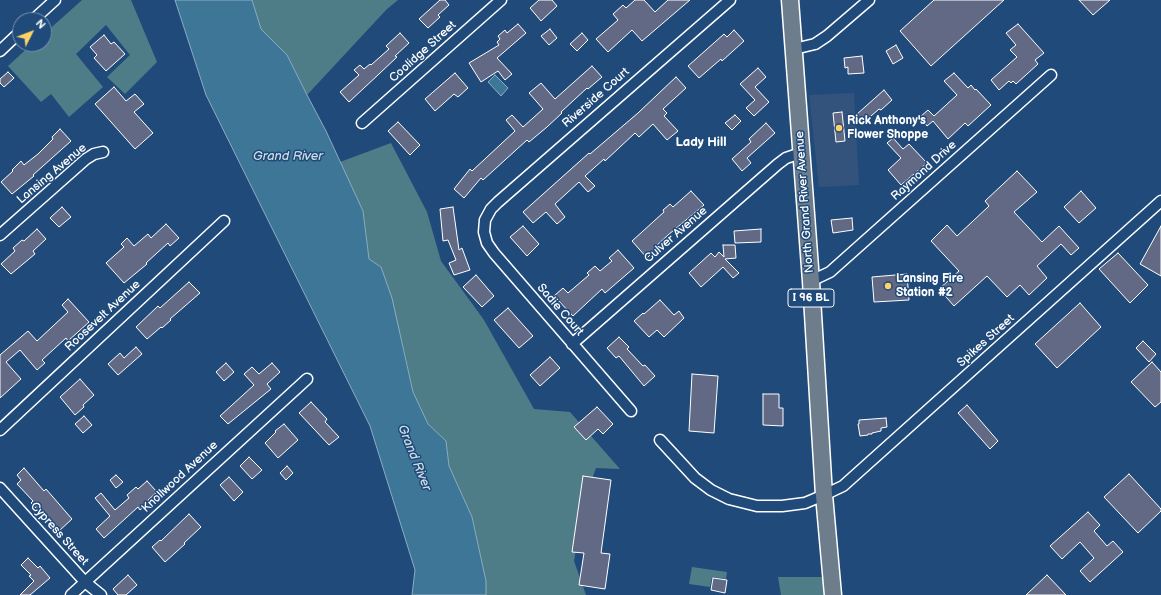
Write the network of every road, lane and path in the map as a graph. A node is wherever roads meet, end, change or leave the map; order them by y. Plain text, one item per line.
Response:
1 (55, 0) edge
2 (501, 0) edge
3 (730, 0) edge
4 (790, 0) edge
5 (869, 0) edge
6 (42, 12) edge
7 (12, 40) edge
8 (794, 49) junction
9 (0, 51) edge
10 (1051, 75) dead end
11 (362, 123) dead end
12 (103, 152) dead end
13 (801, 153) junction
14 (1161, 201) edge
15 (485, 220) joint
16 (224, 221) dead end
17 (0, 236) edge
18 (811, 281) junction
19 (572, 344) junction
20 (307, 379) dead end
21 (631, 411) dead end
22 (0, 430) edge
23 (660, 440) dead end
24 (0, 488) edge
25 (824, 495) junction
26 (85, 582) junction
27 (71, 595) edge
28 (101, 595) edge
29 (834, 595) edge

1 - 6 street
2 - 11 street, Coolidge Street
3 - 15 street, Riverside Court
4 - 8 main road, North Grand River Avenue / I 96 BL
5 - 8 street
7 - 9 street
8 - 13 main road, North Grand River Avenue / I 96 BL
10 - 18 street, Raymond Drive
12 - 17 street, Lansing Avenue
13 - 18 main road, North Grand River Avenue / I 96 BL
13 - 19 street, Culver Avenue
14 - 25 street, Spikes Street
15 - 19 street, Sadie Court
16 - 22 street, Roosevelt Avenue
18 - 25 main road, North Grand River Avenue / I 96 BL
19 - 21 street, Sadie Court
20 - 26 street, Knollwood Avenue
23 - 25 street
24 - 26 street, Cypress Street
25 - 29 main road, North Grand River Avenue / I 96 BL
26 - 27 street, Knollwood Avenue
26 - 28 street, Cypress Street

